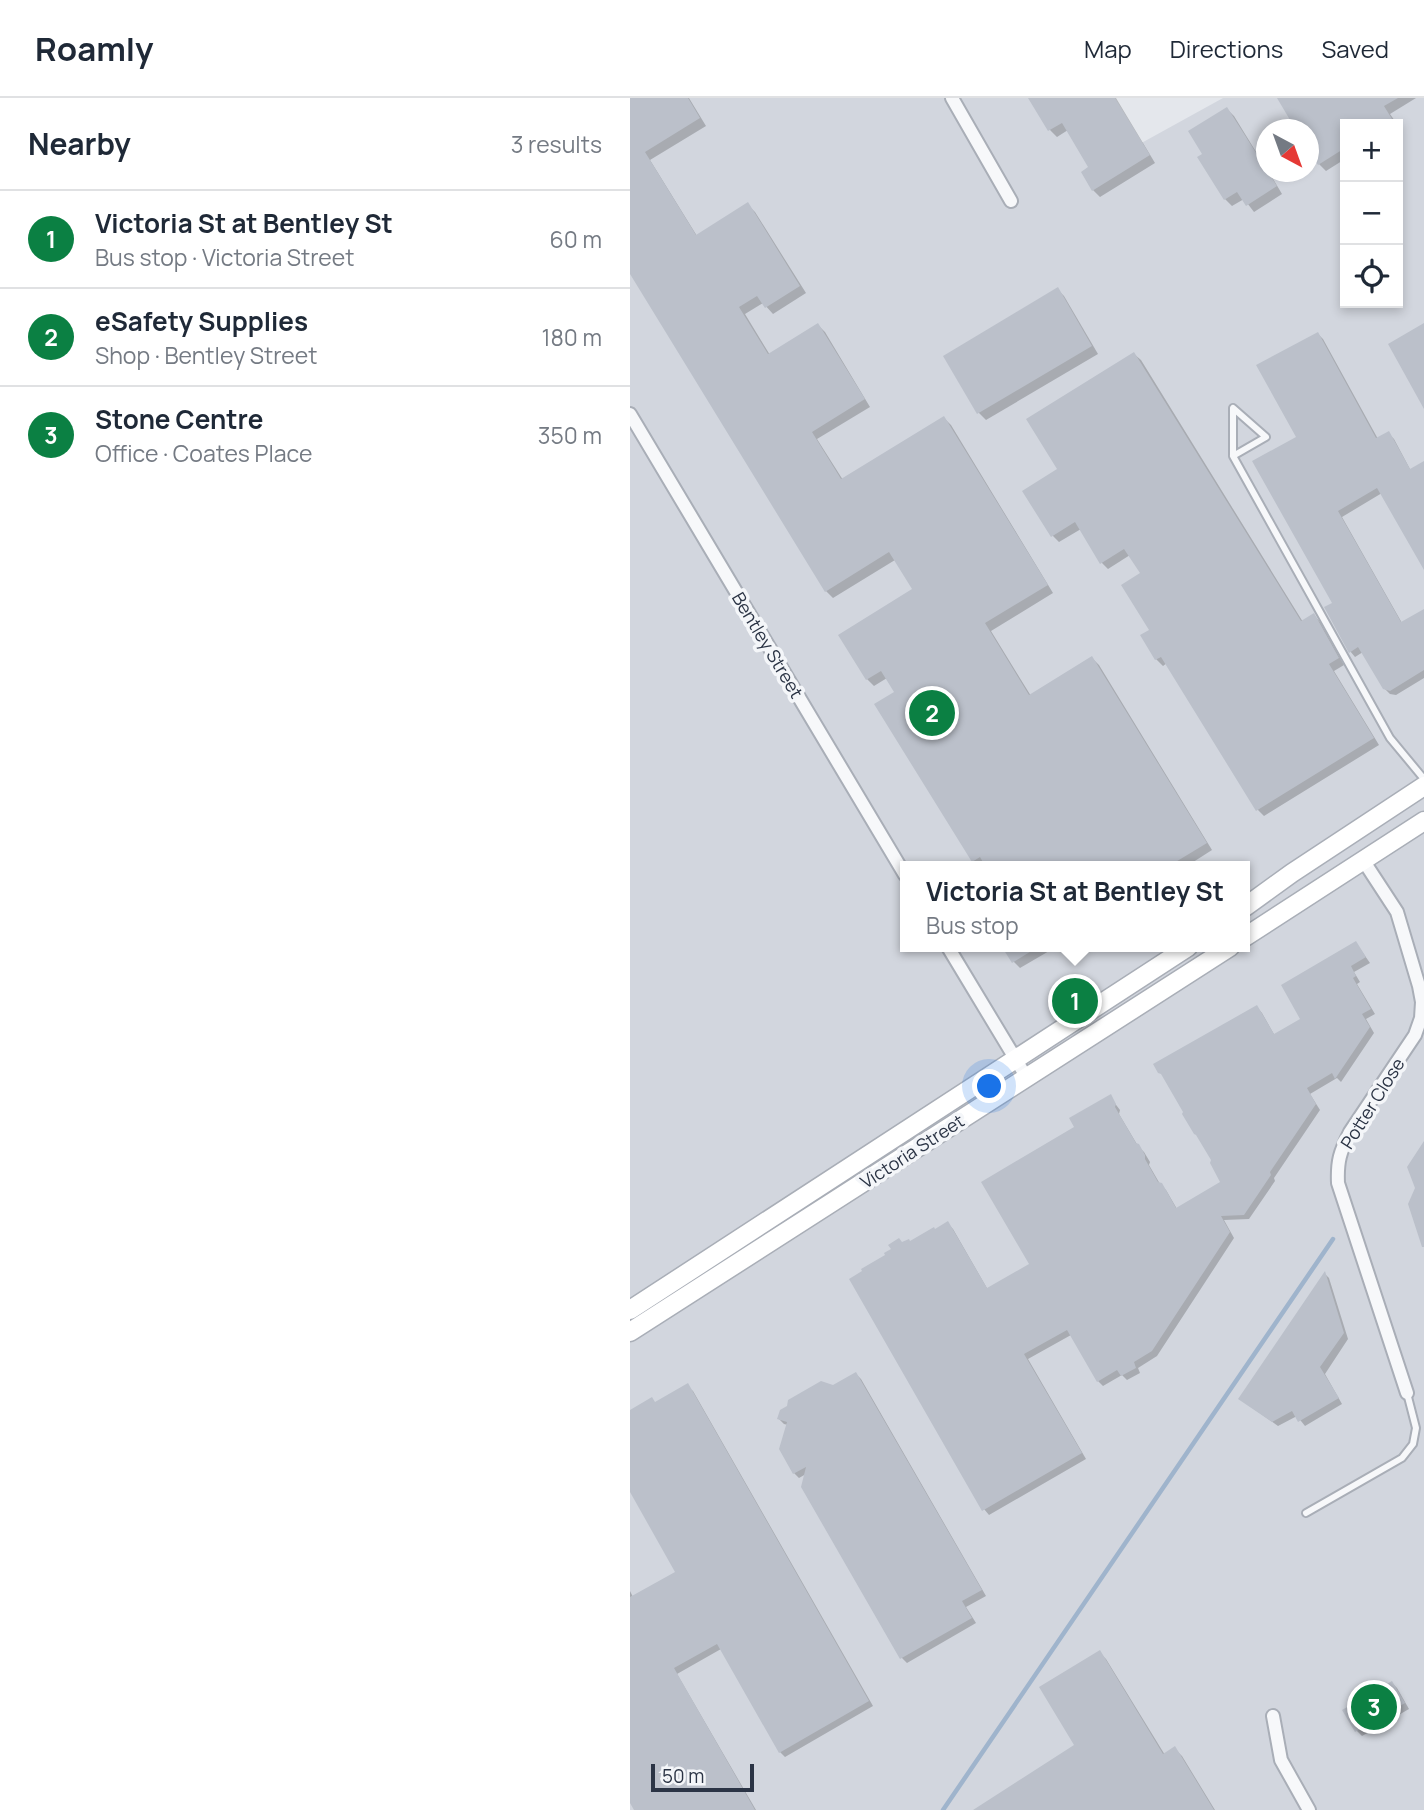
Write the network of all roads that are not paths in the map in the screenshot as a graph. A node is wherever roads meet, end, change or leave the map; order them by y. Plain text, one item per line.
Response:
1 (952, 98) edge
2 (1011, 201) dead end
3 (630, 414) edge
4 (1233, 456) junction
5 (1424, 779) edge
6 (1424, 786) edge
7 (1424, 821) edge
8 (1363, 860) junction
9 (900, 867) edge
10 (1250, 903) edge
11 (1250, 934) edge
12 (951, 952) edge
13 (1180, 952) edge
14 (1222, 952) edge
15 (1015, 1059) junction
16 (1027, 1078) junction
17 (630, 1310) edge
18 (630, 1332) edge
19 (1407, 1393) joint
20 (1306, 1513) dead end
21 (1273, 1716) dead end
22 (1309, 1810) edge

1 - 2 street
3 - 9 street, Bentley Street
4 - 4 lane
4 - 5 lane
6 - 10 main road
7 - 8 main road
8 - 11 main road
8 - 19 street, Potter Close
12 - 15 street
13 - 15 main road, Victoria Street
14 - 16 main road, Victoria Street
15 - 16 street
15 - 17 main road, Victoria Street
16 - 18 main road, Victoria Street
19 - 20 lane
21 - 22 street

